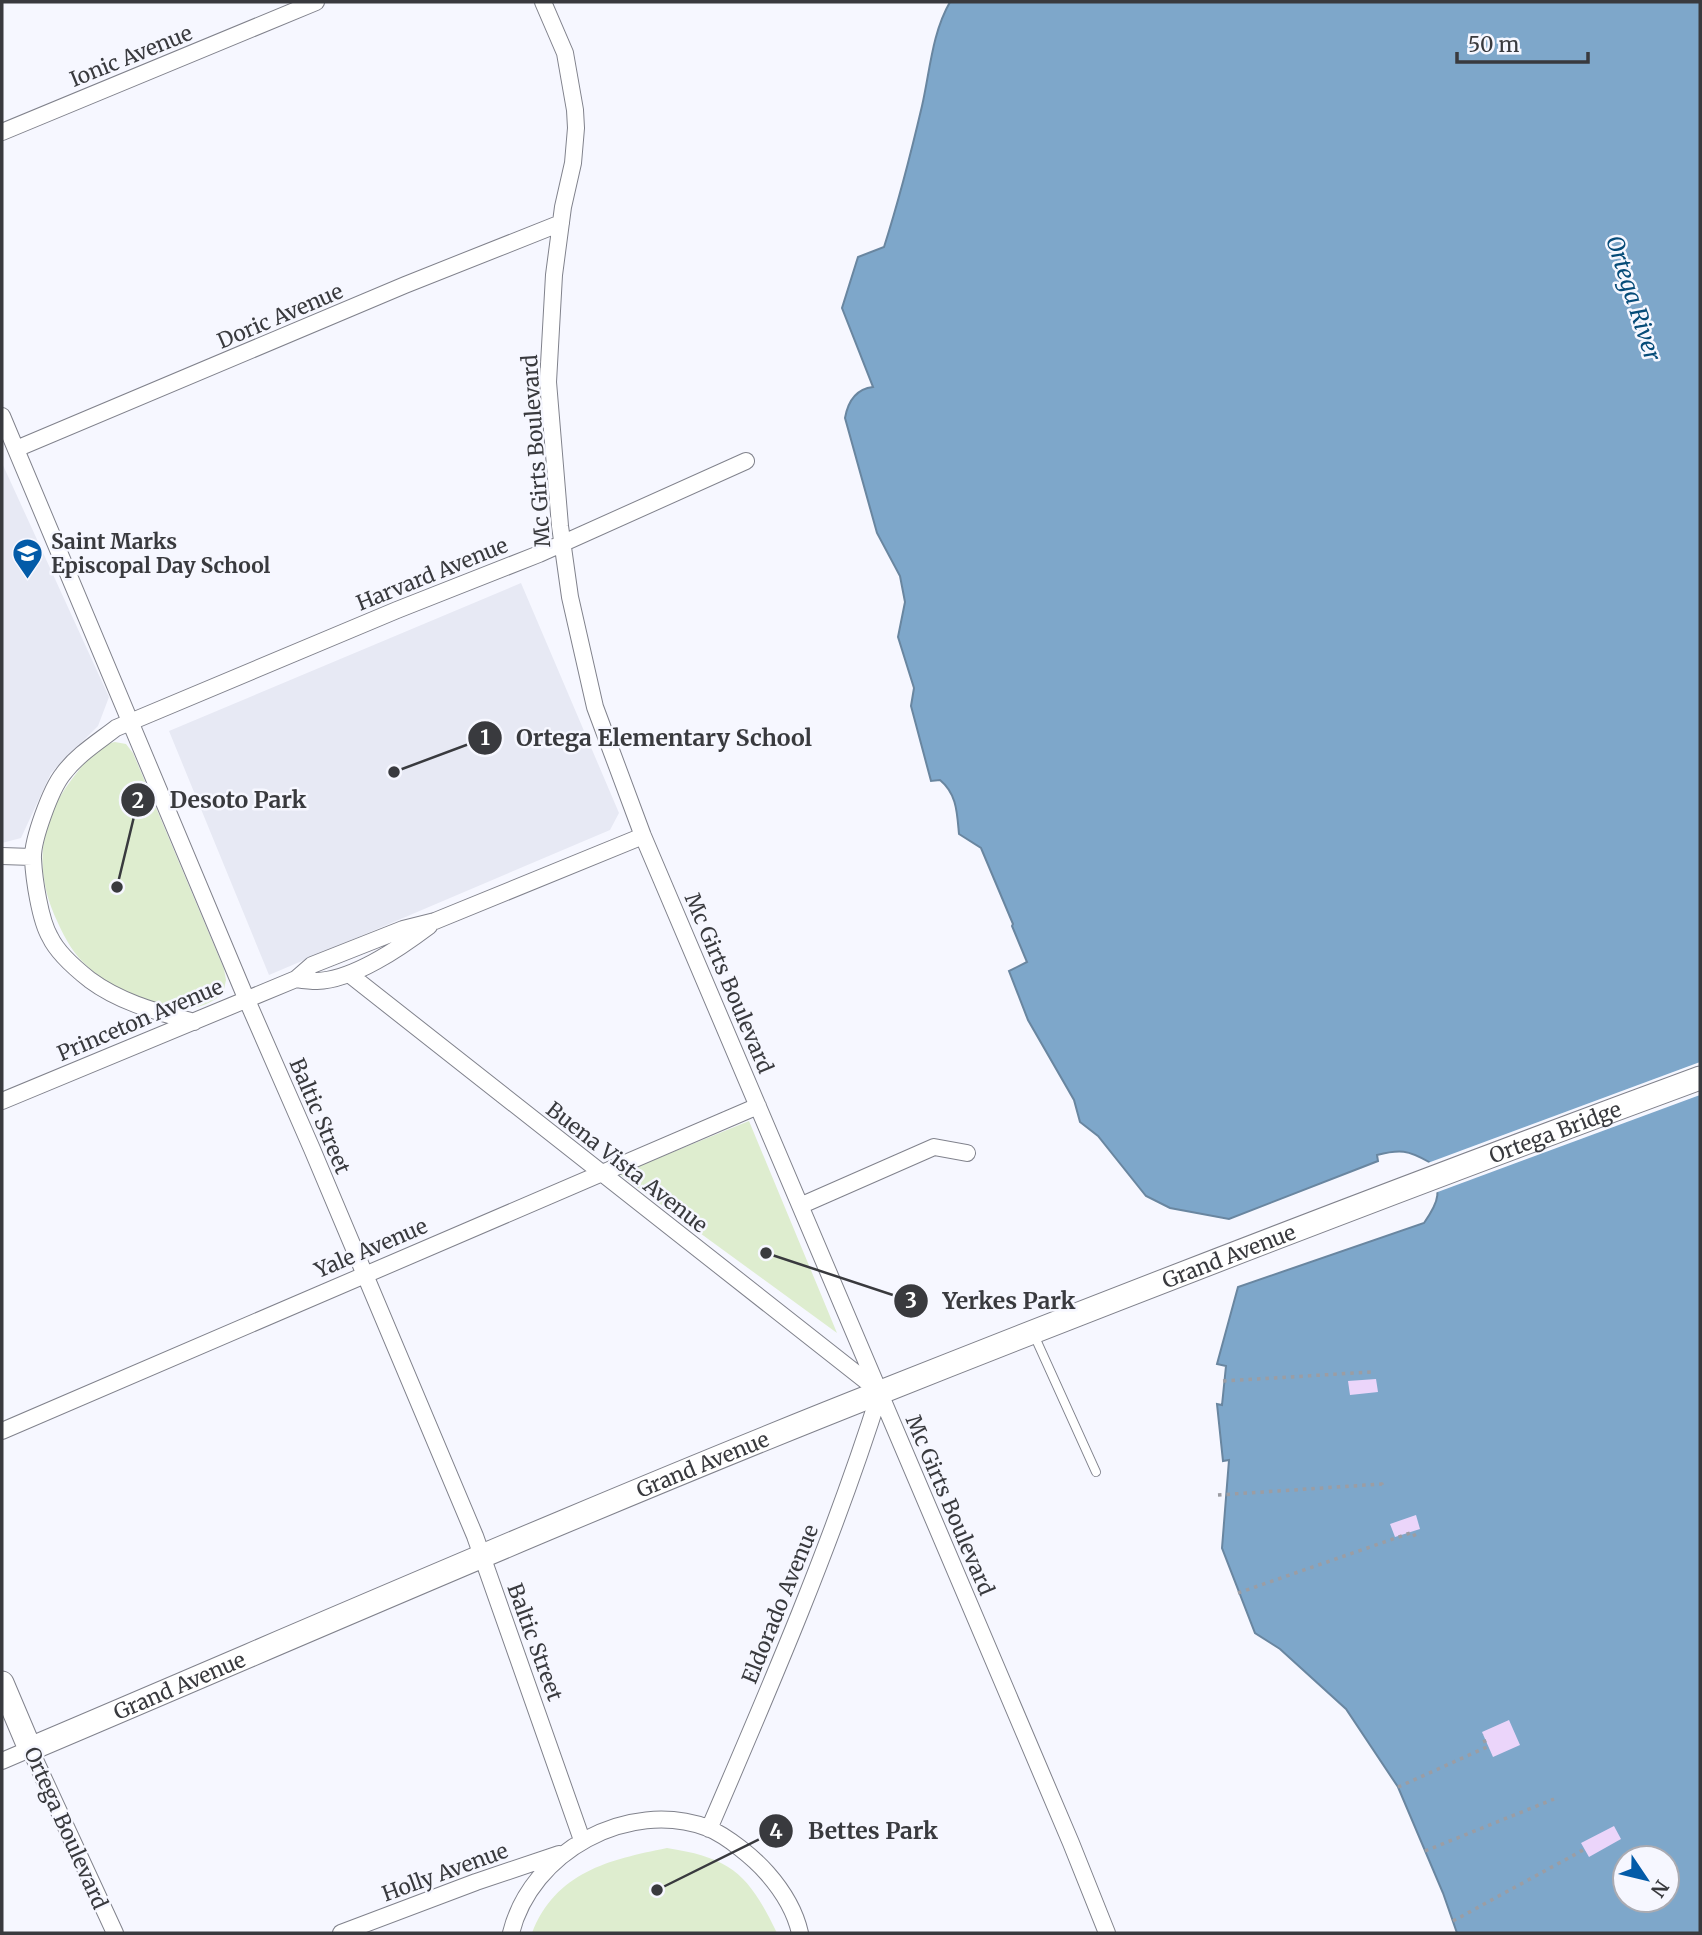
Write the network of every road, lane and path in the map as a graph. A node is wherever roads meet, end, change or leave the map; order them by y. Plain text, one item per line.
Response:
1 (316, 2) edge
2 (543, 2) edge
3 (2, 132) edge
4 (561, 223) junction
5 (2, 416) edge
6 (16, 449) junction
7 (746, 461) dead end
8 (562, 543) junction
9 (131, 722) junction
10 (643, 836) junction
11 (2, 856) edge
12 (32, 857) junction
13 (435, 921) junction
14 (349, 974) junction
15 (296, 979) junction
16 (246, 998) junction
17 (194, 1022) junction
18 (1700, 1078) edge
19 (2, 1101) edge
20 (758, 1107) junction
21 (967, 1153) dead end
22 (600, 1173) junction
23 (1410, 1185) joint
24 (802, 1205) junction
25 (365, 1274) junction
26 (1033, 1332) junction
27 (1372, 1372) dead end
28 (1223, 1381) dead end
29 (880, 1392) junction
30 (2, 1430) edge
31 (1096, 1472) dead end
32 (1382, 1489) dead end
33 (1218, 1495) dead end
34 (1417, 1541) dead end
35 (482, 1558) junction
36 (1238, 1593) dead end
37 (2, 1683) edge
38 (1482, 1735) dead end
39 (30, 1749) junction
40 (2, 1761) edge
41 (1398, 1787) dead end
42 (1554, 1799) dead end
43 (709, 1829) junction
44 (582, 1840) junction
45 (1584, 1849) dead end
46 (1425, 1851) dead end
47 (564, 1853) junction
48 (1453, 1921) dead end
49 (115, 1933) edge
50 (341, 1933) edge
51 (511, 1933) edge
52 (800, 1933) edge
53 (1107, 1933) edge

1 - 3 street, Ionic Avenue
2 - 4 street, Mc Girts Boulevard
4 - 6 street, Doric Avenue
4 - 8 street, Mc Girts Boulevard
5 - 6 street, Baltic Street
6 - 9 street, Baltic Street
7 - 8 street, Harvard Avenue
8 - 9 street, Harvard Avenue
8 - 10 street, Mc Girts Boulevard
9 - 12 street, Harvard Avenue
9 - 16 street, Baltic Street
10 - 13 street, Princeton Avenue
10 - 20 street, Mc Girts Boulevard
11 - 12 street
12 - 17 street
13 - 14 street, Princeton Avenue
13 - 15 street, Princeton Avenue
14 - 15 street, Princeton Avenue
14 - 22 street, Buena Vista Avenue
15 - 16 street, Princeton Avenue
16 - 17 street, Princeton Avenue
16 - 25 street, Baltic Street
17 - 19 street, Princeton Avenue
18 - 23 main road, Ortega Bridge
20 - 22 street, Yale Avenue
20 - 24 street, Mc Girts Boulevard
21 - 24 street
22 - 25 street, Yale Avenue
22 - 29 street, Buena Vista Avenue
23 - 26 main road, Grand Avenue
24 - 29 street, Mc Girts Boulevard
25 - 30 street, Yale Avenue
25 - 35 street, Baltic Street
26 - 29 main road, Grand Avenue
26 - 31 lane
27 - 28 path
29 - 35 main road, Grand Avenue
29 - 43 street, Eldorado Avenue
29 - 53 street, Mc Girts Boulevard
32 - 33 path
34 - 36 path
35 - 39 main road, Grand Avenue
35 - 44 street, Baltic Street
37 - 39 main road, Ortega Boulevard
38 - 41 path
39 - 40 street, Grand Avenue
39 - 49 street, Ortega Boulevard
42 - 46 path
43 - 44 street
43 - 52 street
44 - 47 street
45 - 48 path
47 - 50 street, Holly Avenue
47 - 51 street

